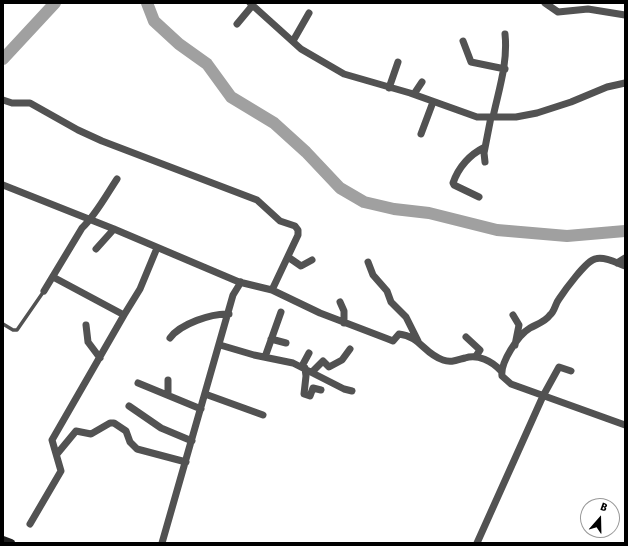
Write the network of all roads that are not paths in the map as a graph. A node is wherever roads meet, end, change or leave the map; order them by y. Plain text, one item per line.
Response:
1 (545, 3) edge
2 (254, 5) edge
3 (309, 12) dead end
4 (625, 15) edge
5 (237, 24) dead end
6 (505, 34) dead end
7 (293, 40) junction
8 (463, 41) dead end
9 (398, 62) dead end
10 (505, 69) junction
11 (422, 82) dead end
12 (625, 83) edge
13 (389, 88) junction
14 (414, 94) junction
15 (3, 100) edge
16 (432, 102) junction
17 (492, 118) junction
18 (421, 134) dead end
19 (485, 147) junction
20 (486, 162) dead end
21 (117, 179) dead end
22 (3, 186) edge
23 (479, 196) dead end
24 (91, 220) junction
25 (114, 229) junction
26 (157, 248) junction
27 (96, 250) dead end
28 (288, 257) junction
29 (625, 258) edge
30 (312, 260) dead end
31 (368, 262) dead end
32 (617, 263) junction
33 (625, 266) edge
34 (53, 277) junction
35 (241, 282) junction
36 (272, 290) junction
37 (44, 291) joint
38 (340, 302) dead end
39 (281, 312) dead end
40 (229, 314) junction
41 (124, 315) junction
42 (513, 315) dead end
43 (344, 323) junction
44 (3, 324) edge
45 (86, 325) dead end
46 (466, 337) dead end
47 (170, 338) dead end
48 (271, 339) junction
49 (419, 341) junction
50 (286, 343) dead end
51 (220, 345) junction
52 (515, 345) junction
53 (350, 349) dead end
54 (309, 353) dead end
55 (476, 356) junction
56 (265, 357) junction
57 (100, 358) junction
58 (303, 367) junction
59 (501, 371) junction
60 (571, 371) dead end
61 (312, 372) junction
62 (168, 380) dead end
63 (138, 383) dead end
64 (321, 390) dead end
65 (352, 391) dead end
66 (205, 394) junction
67 (168, 395) junction
68 (543, 396) junction
69 (129, 406) dead end
70 (201, 409) junction
71 (263, 415) dead end
72 (625, 425) edge
73 (192, 441) junction
74 (57, 454) junction
75 (186, 462) junction
76 (30, 524) dead end
77 (3, 540) edge
78 (11, 543) edge
79 (162, 543) edge
80 (477, 543) edge

1 - 4 street
2 - 5 street
2 - 7 street
3 - 7 street
6 - 10 street
7 - 13 street
8 - 10 street
9 - 13 street
10 - 17 street
11 - 14 street
12 - 17 street
13 - 14 street
14 - 16 street
15 - 28 street
16 - 17 street
16 - 18 street
17 - 19 street
19 - 20 street
19 - 23 street
21 - 24 street
22 - 24 street
24 - 25 street
24 - 34 street
25 - 26 street
25 - 27 street
26 - 35 street
26 - 41 street
28 - 30 street
28 - 36 street
29 - 32 street
31 - 49 street
32 - 33 street
32 - 52 street
34 - 37 street
34 - 41 street
35 - 36 street
35 - 40 street
36 - 43 street
37 - 44 lane
38 - 43 street
39 - 48 street
40 - 47 street
40 - 51 street
41 - 57 street
42 - 52 street
43 - 49 street
45 - 57 street
46 - 55 street
48 - 50 street
48 - 56 street
49 - 55 street
51 - 56 street
51 - 66 street
52 - 59 street
53 - 61 street
54 - 58 street
55 - 59 street
56 - 58 street
57 - 74 street
58 - 61 street
58 - 64 street
59 - 68 street
60 - 68 street
61 - 65 street
62 - 67 street
63 - 67 street
66 - 70 street
66 - 71 street
67 - 70 street
68 - 72 street
68 - 80 street
69 - 73 street
70 - 73 street
73 - 75 street
74 - 75 street
74 - 76 street
75 - 79 street
77 - 78 street

